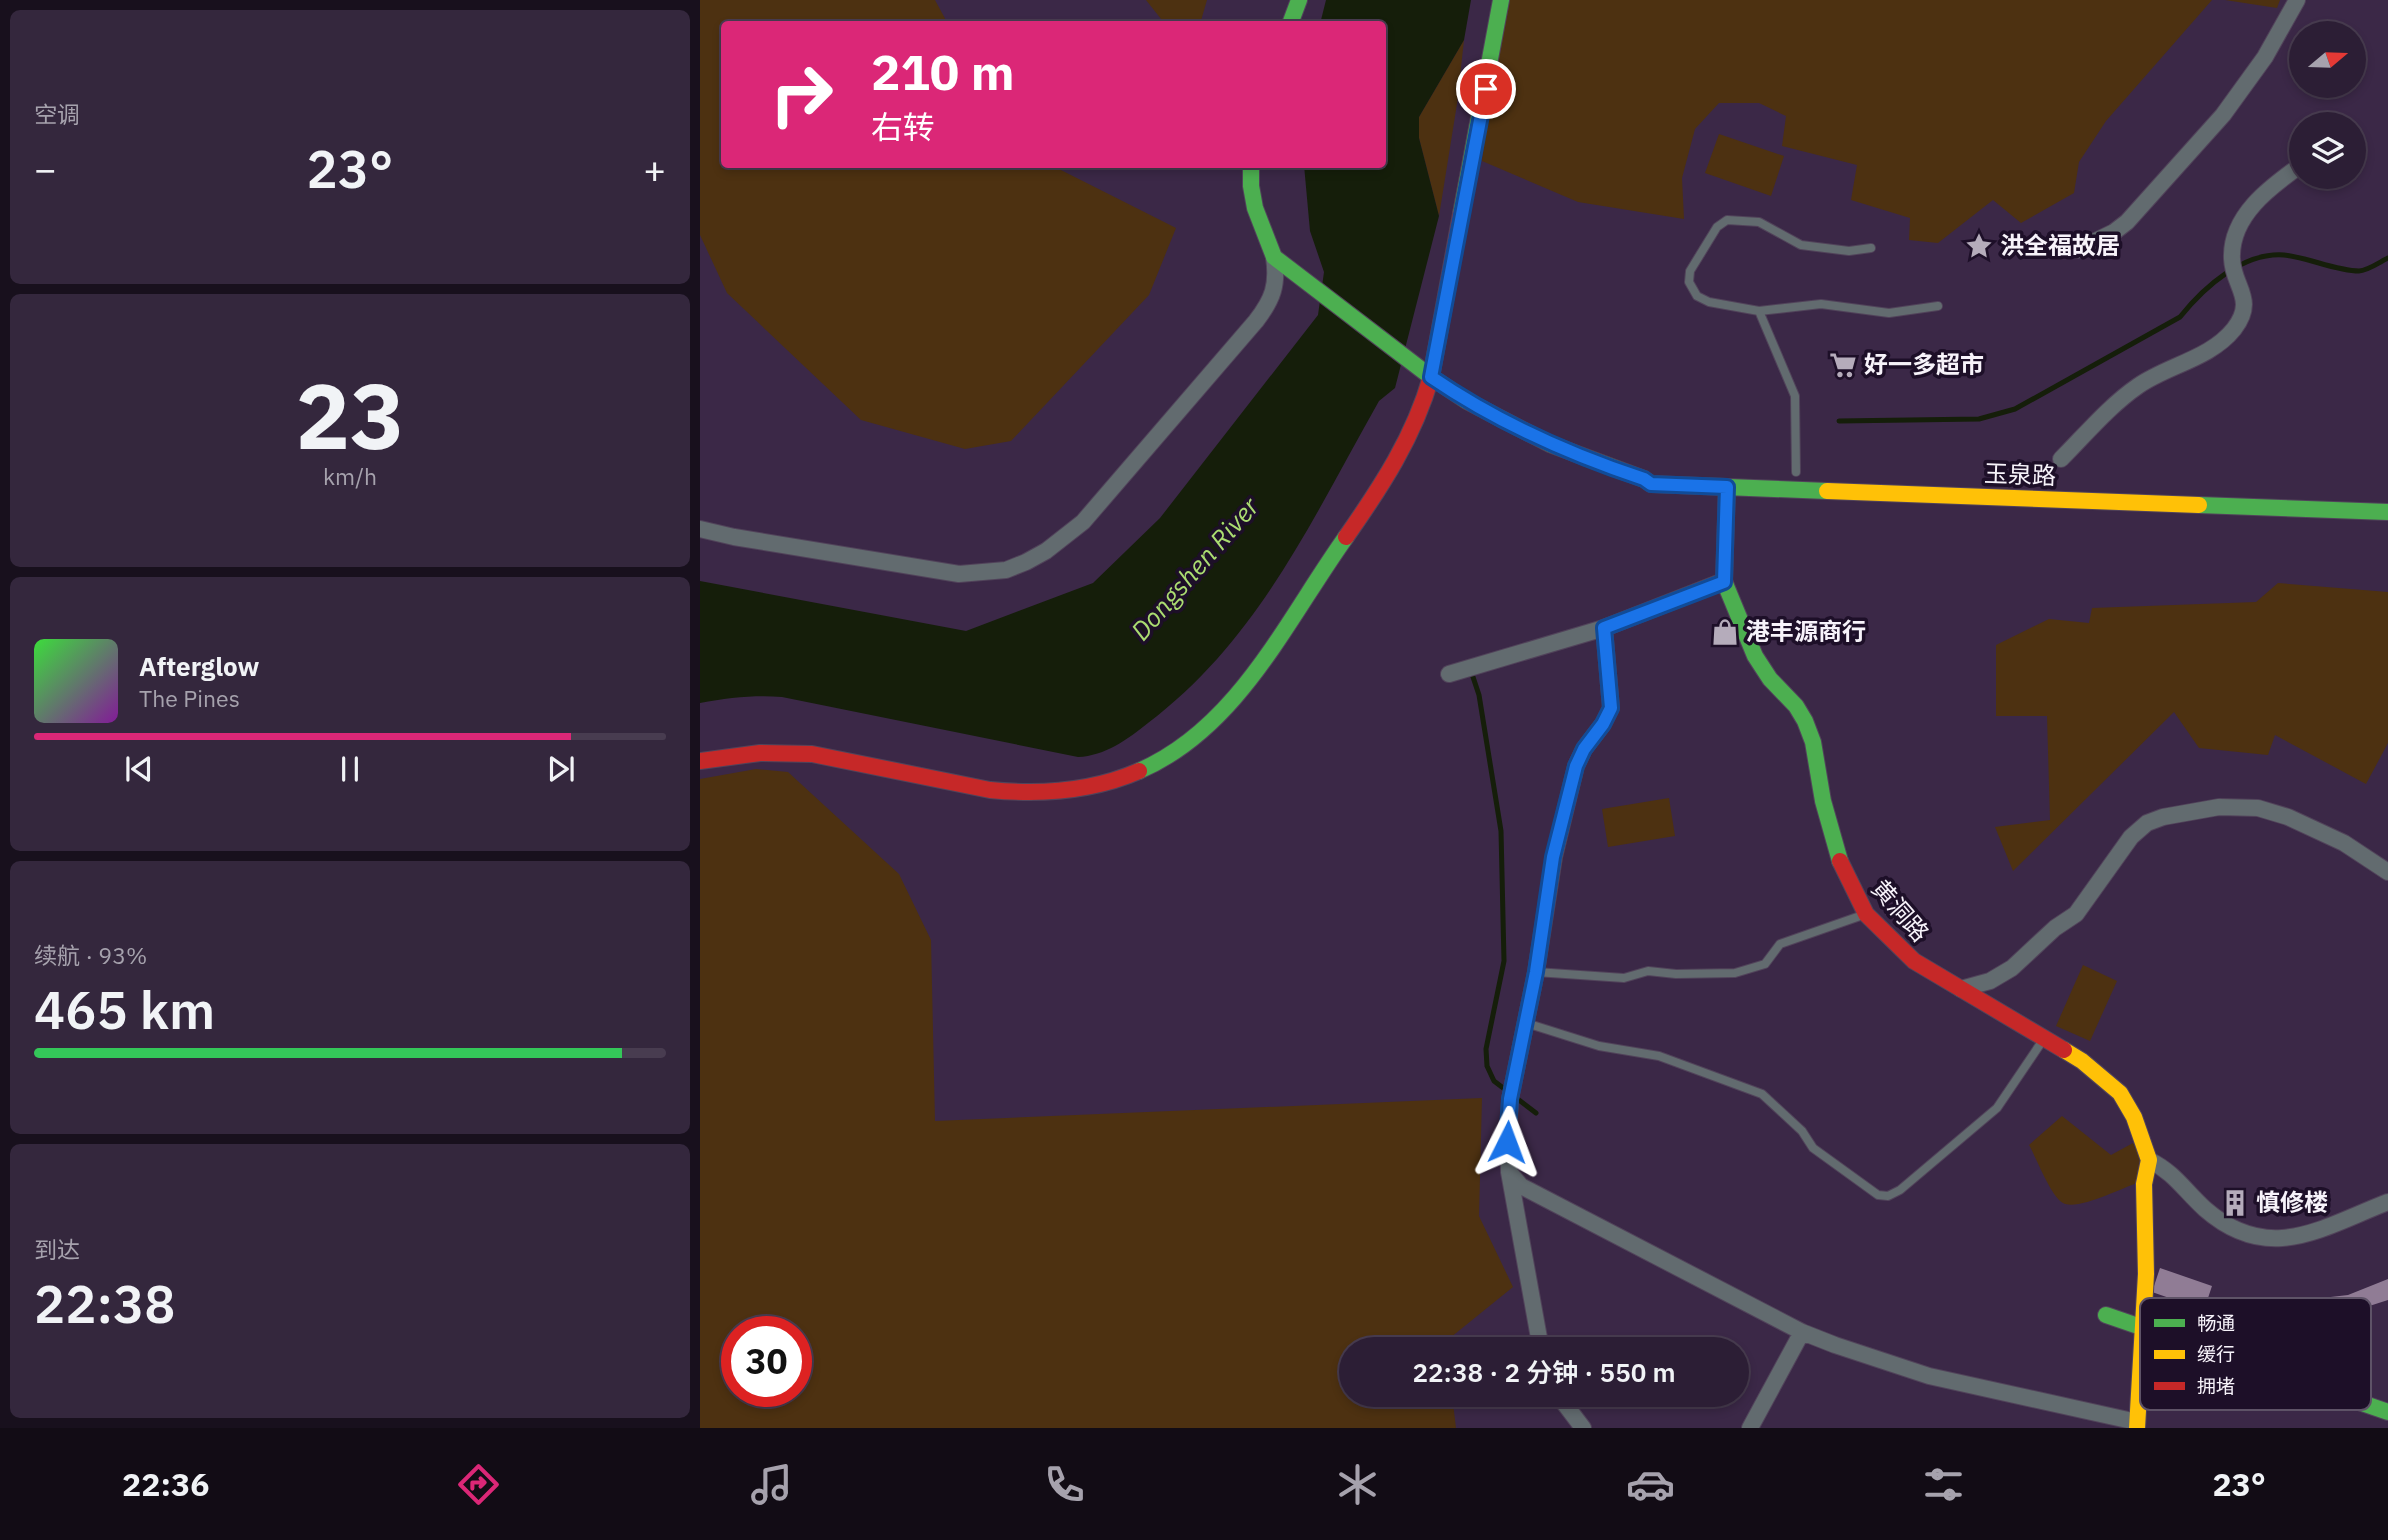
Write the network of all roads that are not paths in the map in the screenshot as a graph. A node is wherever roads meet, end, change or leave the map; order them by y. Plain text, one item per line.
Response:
1 (1299, 0) edge
2 (1501, 0) edge
3 (2297, 0) edge
4 (1291, 21) edge
5 (1251, 168) edge
6 (2289, 174) edge
7 (1871, 248) dead end
8 (2077, 250) dead end
9 (1274, 257) junction
10 (1938, 306) dead end
11 (1759, 311) junction
12 (1431, 377) junction
13 (2061, 459) dead end
14 (1796, 472) dead end
15 (1727, 487) junction
16 (2388, 512) edge
17 (700, 529) edge
18 (1724, 582) junction
19 (1604, 628) junction
20 (1449, 674) dead end
21 (700, 761) edge
22 (2388, 872) edge
23 (1866, 914) junction
24 (1536, 972) junction
25 (1961, 989) junction
26 (1526, 1023) junction
27 (2044, 1039) junction
28 (2149, 1160) junction
29 (1509, 1172) junction
30 (2388, 1202) edge
31 (2145, 1298) edge
32 (2105, 1315) dead end
33 (2140, 1327) edge
34 (1802, 1332) junction
35 (1539, 1337) edge
36 (2140, 1375) edge
37 (2371, 1406) edge
38 (1567, 1407) edge
39 (2388, 1412) edge
40 (2137, 1425) edge
41 (1583, 1428) edge
42 (1750, 1428) edge

1 - 4 street
2 - 12 street
3 - 8 street
5 - 9 street
6 - 13 street
7 - 11 lane
9 - 12 street, 玉泉路
9 - 17 street
10 - 11 lane
11 - 14 lane
12 - 15 street, 玉泉路
12 - 21 street
15 - 16 street, 玉泉路
15 - 18 street, 黄洞路
18 - 19 street
18 - 23 street, 黄洞路
19 - 20 street
19 - 24 street
22 - 25 street
23 - 24 lane
23 - 25 street, 黄洞路
24 - 26 street
25 - 27 street, 黄洞路
26 - 27 lane
26 - 29 street
27 - 28 street, 黄洞路
28 - 30 street
28 - 31 street, 黄洞路
29 - 34 street
29 - 35 street
32 - 33 street
34 - 40 street
34 - 42 street
36 - 40 street, 黄洞路
37 - 39 street
38 - 41 street

